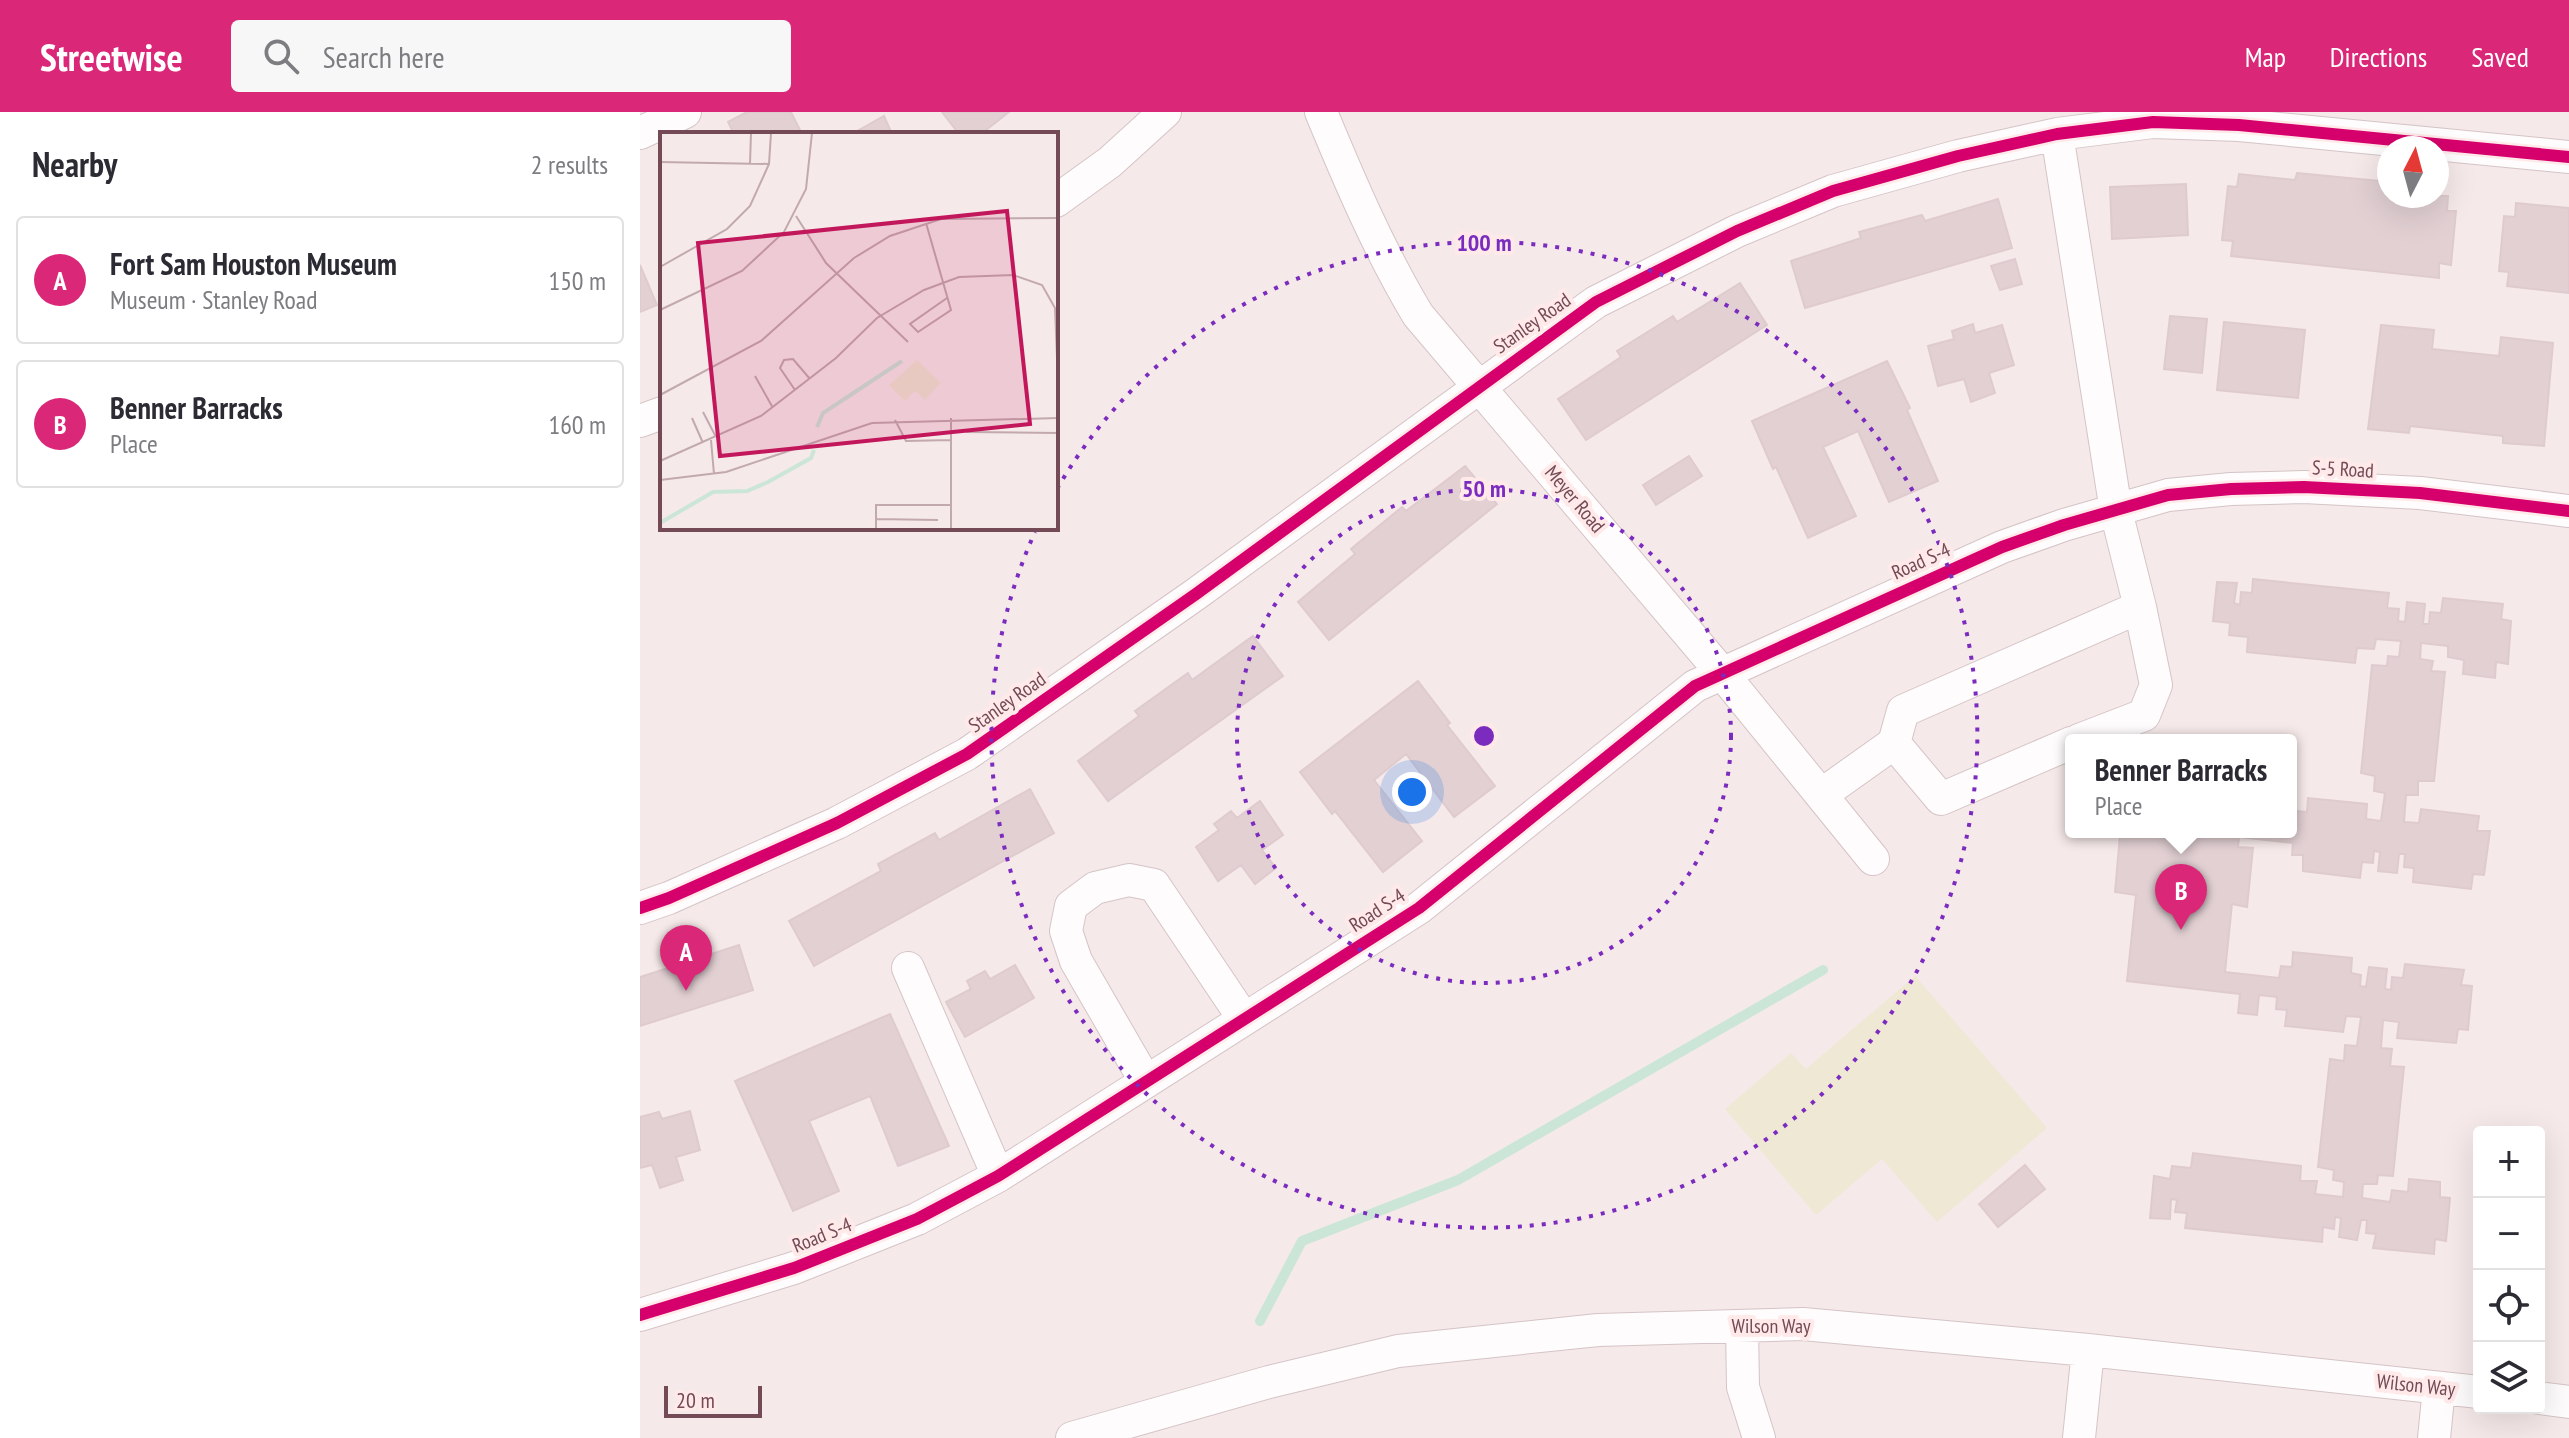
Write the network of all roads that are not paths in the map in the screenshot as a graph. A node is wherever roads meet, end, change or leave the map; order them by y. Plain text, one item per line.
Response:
1 (685, 112) edge
2 (1165, 112) edge
3 (1321, 112) edge
4 (640, 133) edge
5 (2057, 134) junction
6 (2569, 157) edge
7 (1058, 200) edge
8 (1479, 385) junction
9 (660, 414) edge
10 (640, 421) edge
11 (2116, 511) junction
12 (2569, 511) edge
13 (2140, 607) junction
14 (1722, 673) junction
15 (2095, 734) edge
16 (1894, 743) junction
17 (2065, 746) edge
18 (1821, 795) junction
19 (1873, 859) dead end
20 (640, 908) edge
21 (908, 968) dead end
22 (1244, 1019) junction
23 (1146, 1082) junction
24 (998, 1176) junction
25 (640, 1315) edge
26 (1742, 1326) junction
27 (2088, 1350) junction
28 (2439, 1388) junction
29 (2473, 1391) edge
30 (2545, 1399) edge
31 (2569, 1402) edge
32 (1072, 1438) edge
33 (1759, 1438) edge
34 (2079, 1438) edge
35 (2434, 1438) edge

1 - 4 street
2 - 7 street
3 - 8 street, Meyer Road
5 - 6 street, Stanley Road
5 - 8 street, Stanley Road
5 - 11 street
8 - 14 street, Meyer Road
8 - 20 street, Stanley Road
9 - 10 street
11 - 12 street, S-5 Road
11 - 13 street
11 - 14 street, Road S-4
13 - 15 street
13 - 16 street
14 - 18 street, Meyer Road
14 - 22 street, Road S-4
16 - 17 street
16 - 18 street
18 - 19 street, Meyer Road
21 - 24 street
22 - 23 street, Road S-4
22 - 23 street
23 - 24 street, Road S-4
24 - 25 street, Road S-4
26 - 27 street, Wilson Way
26 - 32 street, Wilson Way
26 - 33 street
27 - 28 street, Wilson Way
27 - 34 street
28 - 29 street, Wilson Way
28 - 35 street
30 - 31 street

